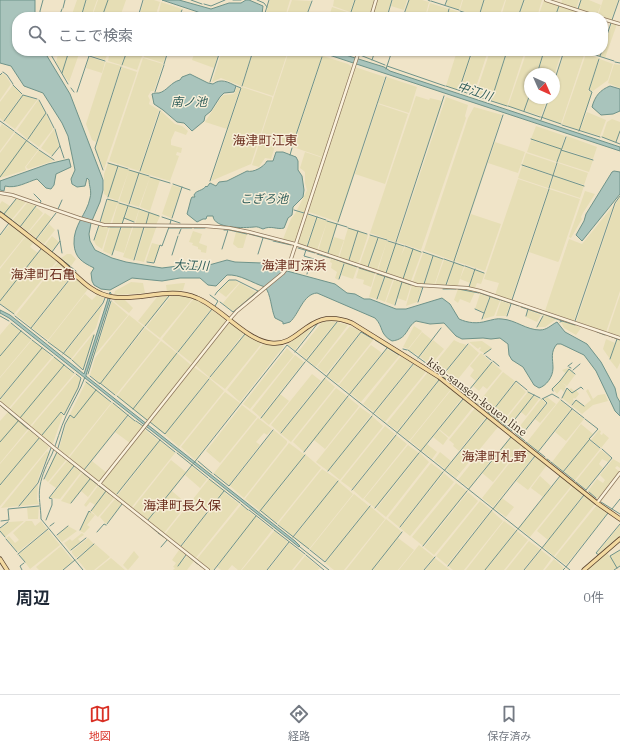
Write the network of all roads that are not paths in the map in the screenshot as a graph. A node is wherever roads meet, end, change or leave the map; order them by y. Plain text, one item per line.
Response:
1 (376, 0) edge
2 (546, 0) edge
3 (372, 12) edge
4 (583, 12) edge
5 (608, 20) edge
6 (620, 24) edge
7 (358, 56) edge
8 (0, 193) edge
9 (0, 214) edge
10 (296, 244) junction
11 (230, 320) junction
12 (620, 338) edge
13 (0, 403) edge
14 (620, 473) edge
15 (99, 484) junction
16 (597, 502) junction
17 (620, 519) edge
18 (620, 539) edge
19 (0, 559) edge
20 (7, 570) edge
21 (208, 570) edge
22 (584, 570) edge

1 - 3 street
2 - 4 street
5 - 6 street
7 - 10 street
8 - 10 street
9 - 11 main road, kiso-sansen-kouen line
10 - 11 street
10 - 12 street
11 - 15 street
11 - 16 main road, kiso-sansen-kouen line
13 - 15 street
14 - 16 street
15 - 21 street
16 - 17 main road, kiso-sansen-kouen line
18 - 22 main road
19 - 20 main road

